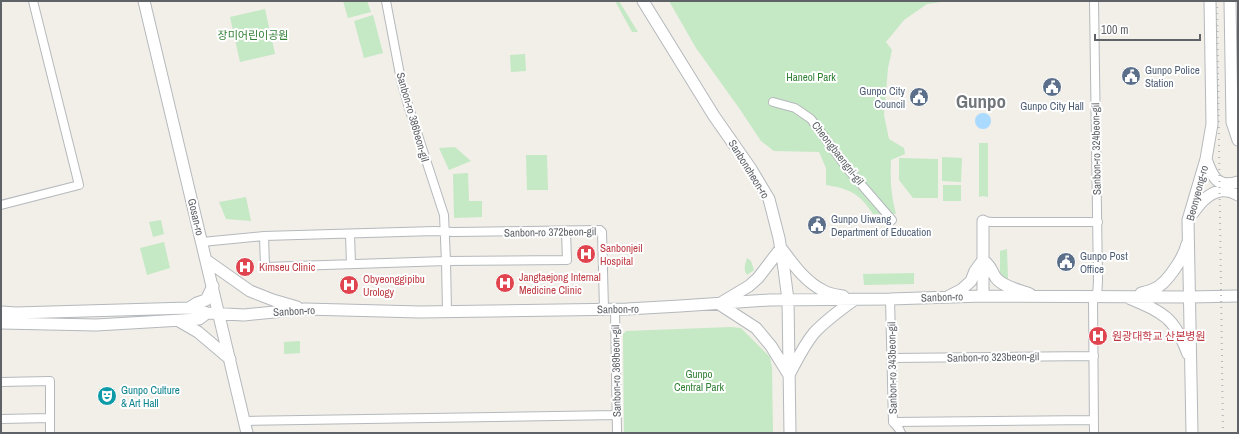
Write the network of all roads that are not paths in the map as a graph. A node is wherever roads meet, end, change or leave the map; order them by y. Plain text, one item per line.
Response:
1 (33, 1) edge
2 (144, 1) edge
3 (386, 1) edge
4 (643, 1) edge
5 (1094, 1) edge
6 (1210, 1) edge
7 (1230, 1) edge
8 (1238, 1) edge
9 (773, 102) dead end
10 (1238, 140) edge
11 (1206, 159) junction
12 (1238, 182) edge
13 (1238, 194) edge
14 (1, 204) edge
15 (892, 220) dead end
16 (1188, 220) junction
17 (983, 221) joint
18 (1098, 222) junction
19 (566, 231) junction
20 (444, 232) junction
21 (350, 234) junction
22 (264, 236) junction
23 (1189, 239) junction
24 (202, 242) junction
25 (781, 248) junction
26 (206, 260) junction
27 (983, 260) junction
28 (446, 261) junction
29 (351, 264) junction
30 (213, 286) junction
31 (983, 296) junction
32 (1034, 296) junction
33 (1095, 296) junction
34 (1125, 296) junction
35 (1238, 296) edge
36 (946, 297) junction
37 (1190, 297) junction
38 (890, 299) junction
39 (788, 300) junction
40 (854, 300) junction
41 (719, 304) junction
42 (189, 308) junction
43 (305, 309) junction
44 (604, 309) junction
45 (615, 309) junction
46 (447, 311) junction
47 (1, 312) edge
48 (207, 313) junction
49 (218, 313) junction
50 (178, 321) junction
51 (1, 323) edge
52 (1094, 356) junction
53 (892, 358) junction
54 (230, 359) junction
55 (1191, 362) junction
56 (789, 375) junction
57 (1, 382) edge
58 (617, 415) junction
59 (50, 418) junction
60 (1, 419) edge
61 (1094, 420) junction
62 (244, 421) junction
63 (893, 422) junction
64 (50, 433) edge
65 (247, 433) edge
66 (617, 433) edge
67 (790, 433) edge
68 (901, 433) edge
69 (1094, 433) edge
70 (1192, 433) edge

1 - 14 street
2 - 24 street, Gosan-ro
3 - 20 street, Sanbon-ro 386beon-gil
4 - 25 street, Sanboncheon-ro
5 - 18 street, Sanbon-ro 324beon-gil
6 - 11 street, Beonyeong-ro
7 - 8 street
7 - 10 street
9 - 15 street, Cheongbaengni-gil
11 - 12 street
11 - 16 street, Beonyeong-ro
13 - 16 street
16 - 23 street, Beonyeong-ro
17 - 18 street
17 - 27 street
18 - 33 street, Sanbon-ro 324beon-gil
19 - 20 street, Sanbon-ro 372beon-gil
19 - 28 street
19 - 44 street, Sanbon-ro 372beon-gil
20 - 21 street
20 - 28 street, Sanbon-ro 386beon-gil
21 - 22 street
21 - 29 street
22 - 24 street
22 - 29 street
23 - 34 street
23 - 37 street, Beonyeong-ro
24 - 26 street, Gosan-ro
25 - 39 street, Sanboncheon-ro
25 - 40 street
25 - 41 street
26 - 30 street, Gosan-ro
26 - 43 street
27 - 31 street
27 - 32 street
27 - 36 street
28 - 29 street
28 - 46 street, Sanbon-ro 386beon-gil
30 - 42 street
30 - 49 street, Gosan-ro
31 - 32 street, Sanbon-ro
31 - 36 street, Sanbon-ro
32 - 33 street, Sanbon-ro
33 - 34 street, Sanbon-ro
33 - 52 street
34 - 37 street, Sanbon-ro
34 - 55 street
35 - 37 street, Sanbon-ro
36 - 38 street, Sanbon-ro
37 - 55 street, Beonyeong-ro
38 - 40 street, Sanbon-ro
38 - 53 street, Sanbon-ro 343beon-gil
39 - 40 street, Sanbon-ro
39 - 41 street, Sanbon-ro
39 - 56 street, Sanboncheon-ro
40 - 56 street
41 - 45 street, Sanbon-ro
41 - 56 street
42 - 47 street
42 - 48 street
43 - 46 street, Sanbon-ro
43 - 49 street, Sanbon-ro
44 - 45 street, Sanbon-ro
44 - 46 street, Sanbon-ro
45 - 58 street, Sanbon-ro 369beon-gil
48 - 49 street, Sanbon-ro
48 - 50 street, Sanbon-ro
49 - 54 street, Gosan-ro
50 - 51 street, Sanbon-ro
50 - 54 street
52 - 53 street, Sanbon-ro 323beon-gil
52 - 61 street
53 - 63 street, Sanbon-ro 343beon-gil
54 - 62 street, Gosan-ro
55 - 70 street, Beonyeong-ro
56 - 67 street, Sanboncheon-ro
57 - 59 street
58 - 62 street
58 - 66 street, Sanbon-ro 369beon-gil
59 - 60 street
59 - 64 street
61 - 63 street
61 - 69 street
62 - 65 street, Gosan-ro
63 - 68 street, Sanbon-ro 343beon-gil

